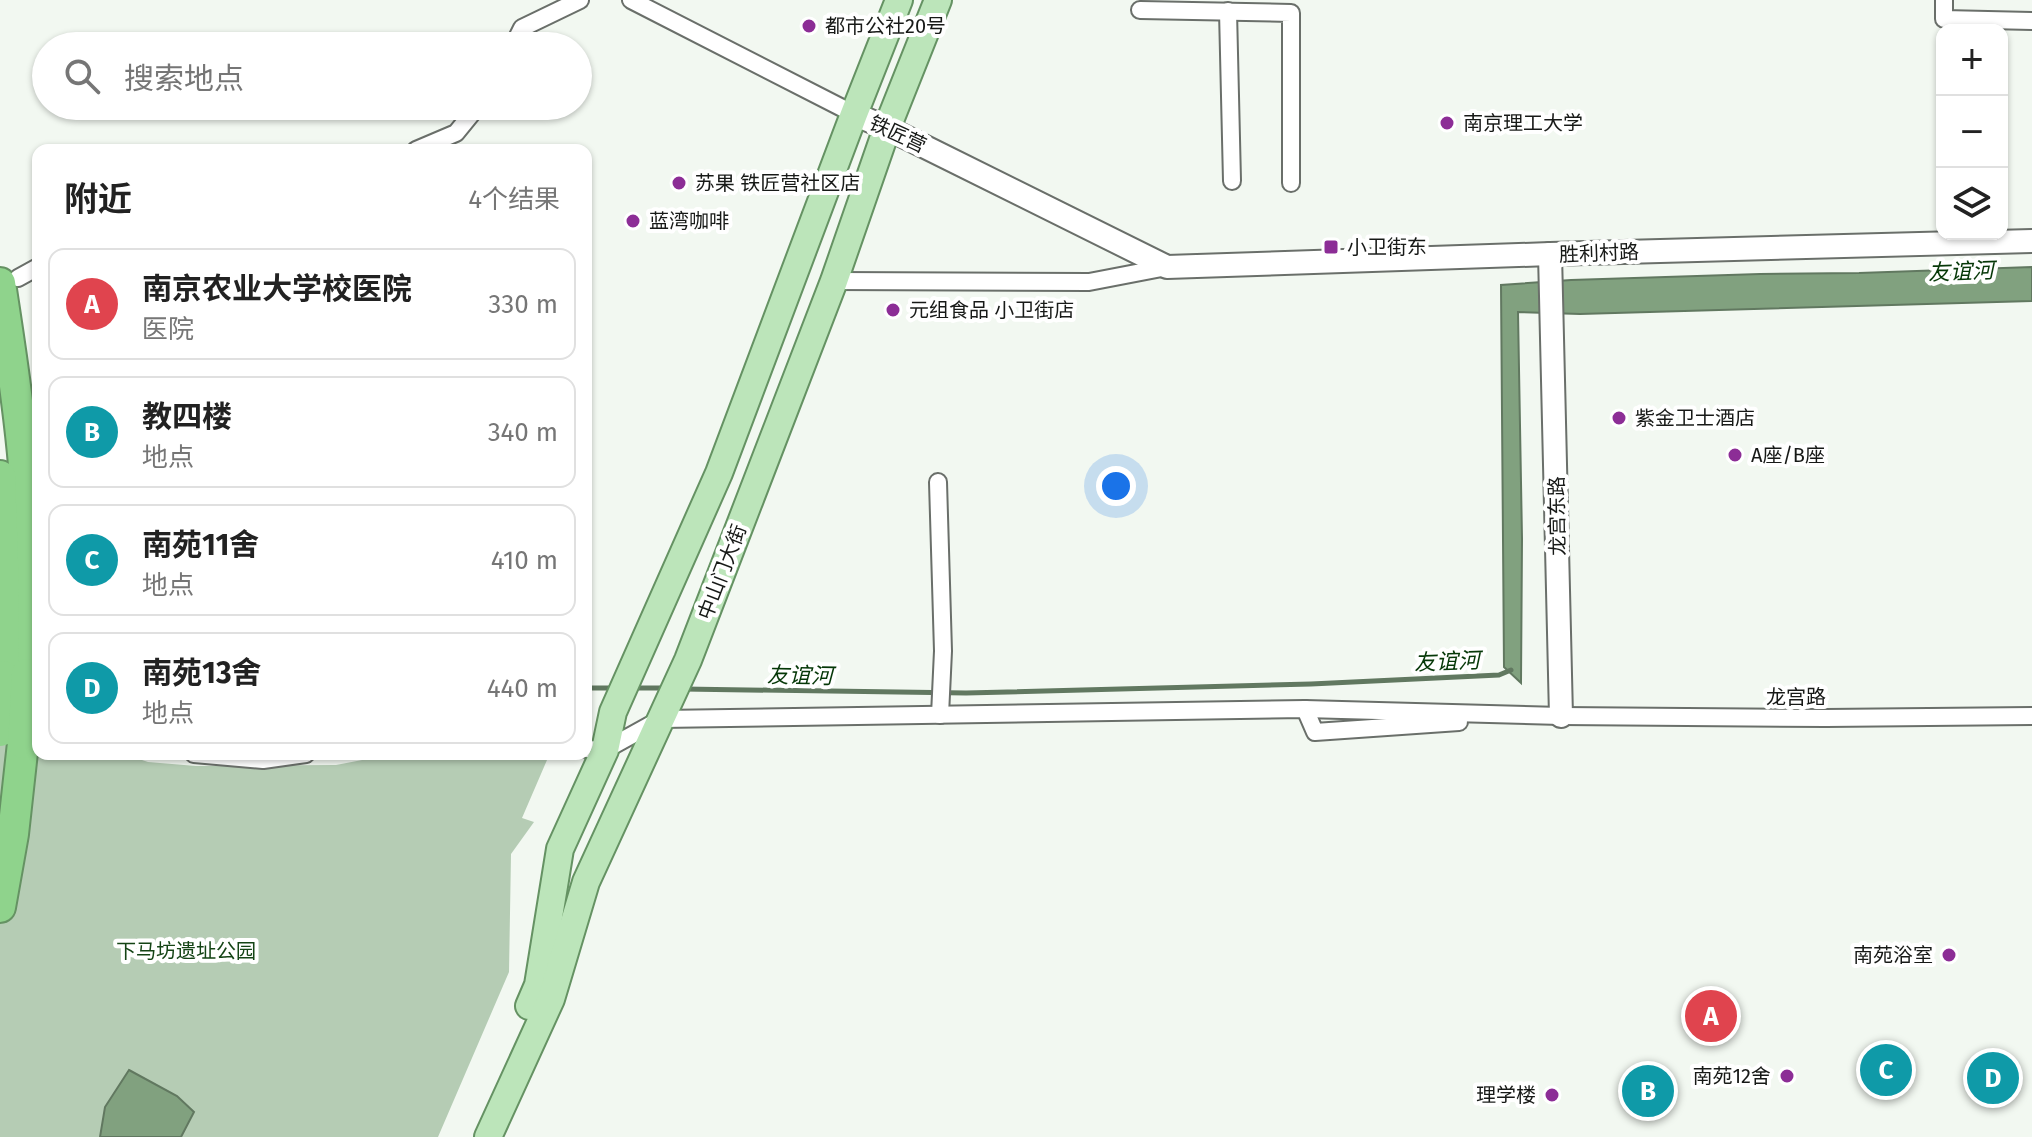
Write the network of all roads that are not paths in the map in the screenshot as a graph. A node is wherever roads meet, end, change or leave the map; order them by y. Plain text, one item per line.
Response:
1 (580, 0) edge
2 (631, 0) edge
3 (899, 0) edge
4 (938, 0) edge
5 (1944, 0) edge
6 (1165, 5) edge
7 (1140, 10) dead end
8 (1228, 11) junction
9 (2032, 21) edge
10 (520, 32) edge
11 (854, 114) junction
12 (467, 120) edge
13 (887, 128) junction
14 (430, 144) edge
15 (1232, 181) dead end
16 (1291, 183) dead end
17 (2032, 241) edge
18 (1551, 265) junction
19 (1167, 267) junction
20 (32, 270) edge
21 (9, 280) edge
22 (834, 281) junction
23 (0, 476) edge
24 (938, 482) dead end
25 (15, 675) junction
26 (940, 709) junction
27 (1561, 716) junction
28 (2032, 716) edge
29 (661, 719) junction
30 (0, 721) edge
31 (20, 731) edge
32 (596, 750) edge
33 (0, 907) edge
34 (471, 1137) edge
35 (488, 1137) edge

1 - 10 street
2 - 11 street, 铁匠营
3 - 11 main road, 中山门大街
4 - 13 main road, 中山门大街
5 - 9 street
6 - 7 street
6 - 8 street
8 - 15 street
8 - 16 street
11 - 13 street, 铁匠营
11 - 32 main road, 中山门大街
12 - 14 street
13 - 19 street, 铁匠营
13 - 22 main road, 中山门大街
17 - 18 street, 胜利村路
18 - 19 street, 胜利村路
18 - 27 street, 龙宫东路
19 - 22 street
20 - 21 street
21 - 25 highway
22 - 29 main road, 中山门大街
23 - 25 highway
24 - 26 street
25 - 31 highway, bridge
26 - 27 street, 龙宫路
26 - 29 street, 龙宫路
27 - 28 street, 龙宫路
29 - 32 street
29 - 35 main road, 中山门大街
30 - 31 street
31 - 33 highway
32 - 34 main road, 中山门大街

